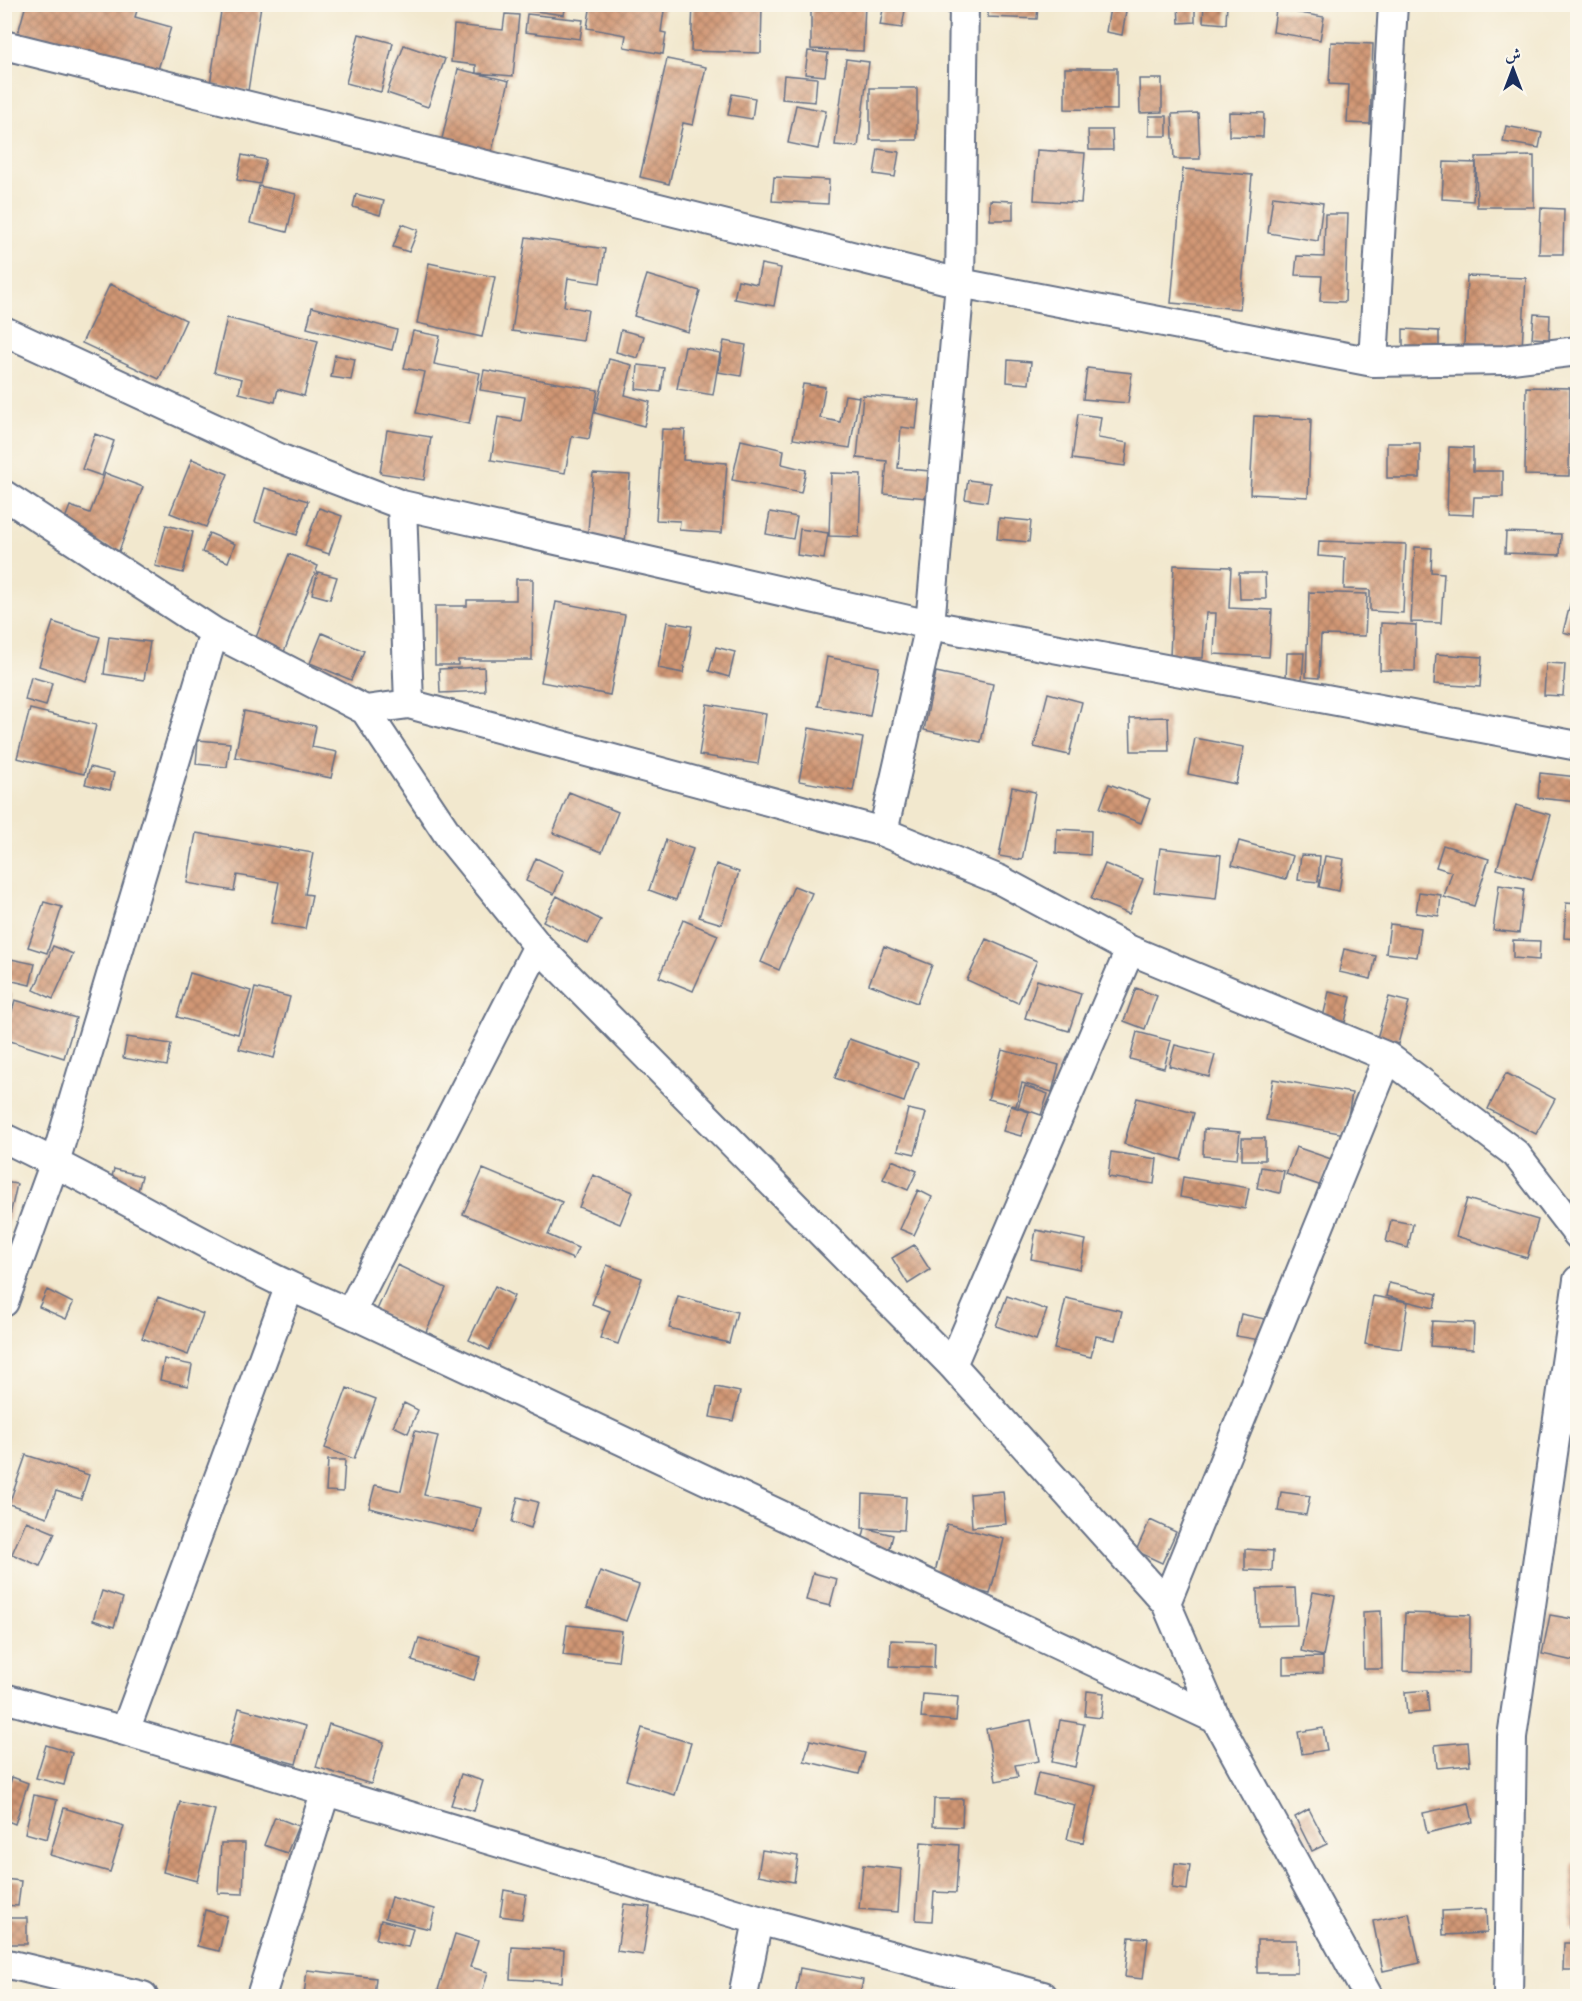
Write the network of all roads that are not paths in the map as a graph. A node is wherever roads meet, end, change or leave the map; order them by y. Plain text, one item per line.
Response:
1 (964, 4) edge
2 (1393, 4) edge
3 (4, 45) edge
4 (960, 283) junction
5 (4, 331) edge
6 (1578, 351) edge
7 (1373, 362) junction
8 (4, 495) edge
9 (402, 505) junction
10 (930, 625) junction
11 (214, 632) junction
12 (409, 704) junction
13 (365, 710) junction
14 (1578, 746) edge
15 (883, 832) junction
16 (538, 946) junction
17 (1130, 950) junction
18 (1388, 1057) junction
19 (4, 1138) edge
20 (55, 1162) junction
21 (1578, 1235) edge
22 (1578, 1280) edge
23 (289, 1288) junction
24 (4, 1302) edge
25 (350, 1313) junction
26 (952, 1365) junction
27 (1166, 1603) junction
28 (4, 1698) edge
29 (1216, 1719) junction
30 (124, 1731) junction
31 (325, 1793) junction
32 (758, 1920) junction
33 (4, 1963) edge
34 (143, 1996) edge
35 (261, 1996) edge
36 (743, 1996) edge
37 (1039, 1996) edge
38 (1368, 1996) edge
39 (1508, 1996) edge

1 - 4 street
2 - 7 street
3 - 4 street
4 - 7 street
4 - 10 street
5 - 9 street
6 - 7 street
8 - 11 street
9 - 10 street
9 - 12 street
10 - 14 street
10 - 15 street
11 - 13 street
11 - 20 street
12 - 13 street
12 - 15 street
13 - 16 street
15 - 17 street
16 - 25 street
16 - 26 street
17 - 18 street
17 - 26 street
18 - 21 street
18 - 27 street
19 - 20 street
20 - 23 street
20 - 24 street
22 - 39 street
23 - 25 street
23 - 30 street
25 - 29 street
26 - 27 street
27 - 29 street
28 - 30 street
29 - 38 street
30 - 31 street
31 - 32 street
31 - 35 street
32 - 36 street
32 - 37 street
33 - 34 street

